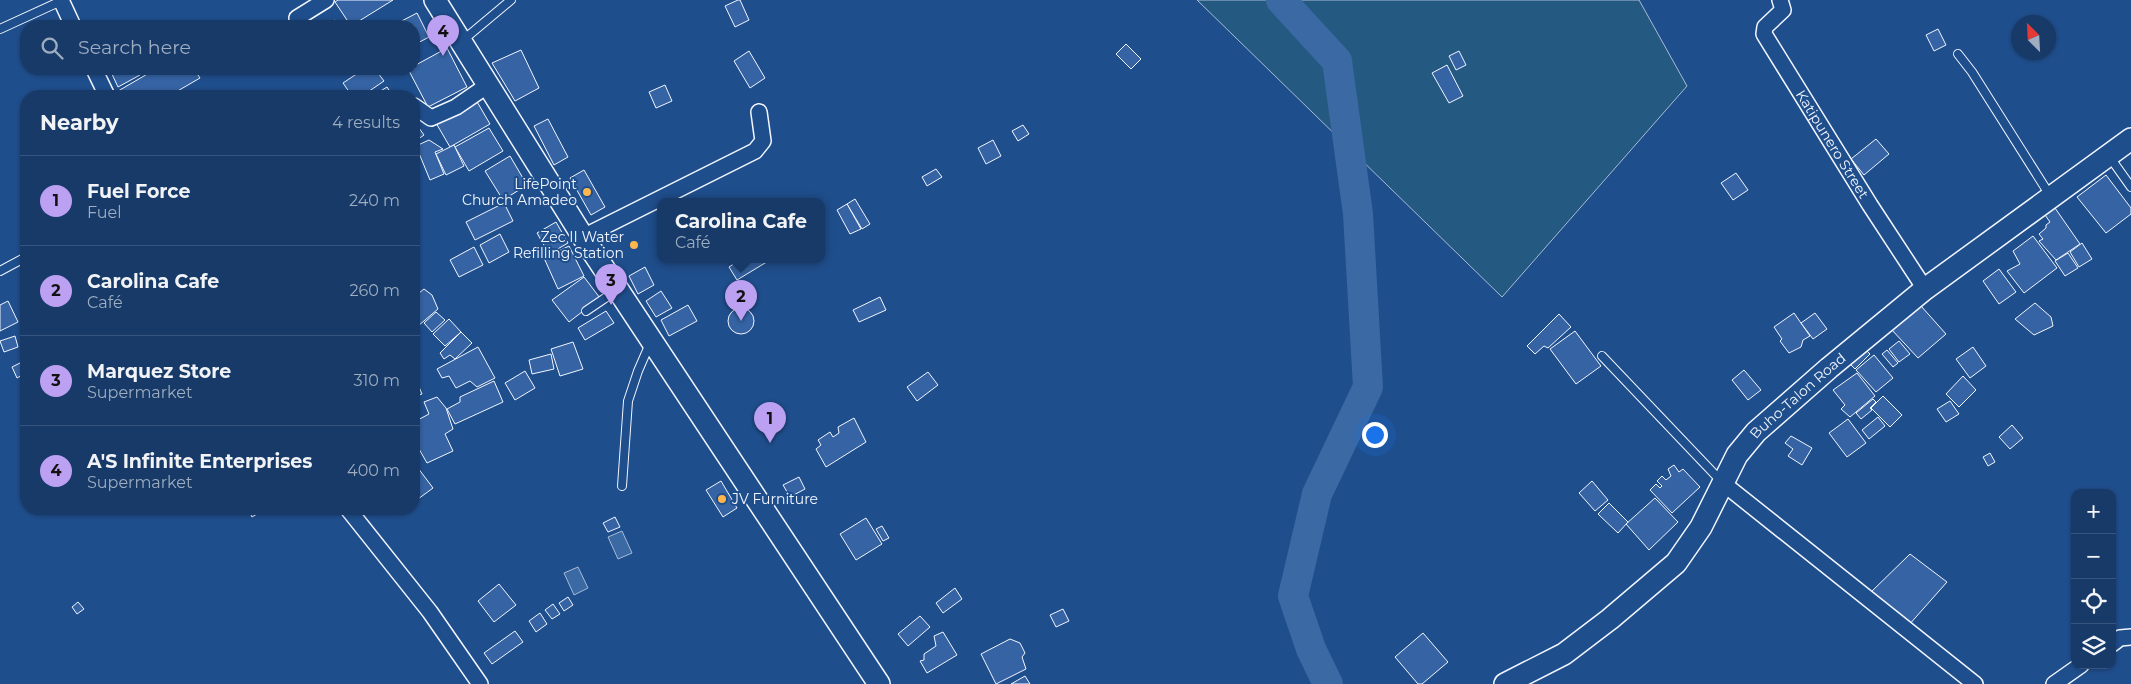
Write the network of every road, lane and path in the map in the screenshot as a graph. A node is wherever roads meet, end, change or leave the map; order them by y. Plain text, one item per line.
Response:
1 (61, 0) edge
2 (326, 0) edge
3 (435, 0) edge
4 (511, 0) edge
5 (1780, 0) edge
6 (297, 18) dead end
7 (70, 20) edge
8 (0, 29) edge
9 (461, 42) junction
10 (1958, 54) dead end
11 (97, 75) edge
12 (488, 85) junction
13 (103, 90) edge
14 (420, 110) edge
15 (759, 112) dead end
16 (2131, 139) edge
17 (2108, 155) junction
18 (2131, 187) edge
19 (2051, 197) junction
20 (662, 198) edge
21 (657, 200) edge
22 (583, 237) junction
23 (20, 260) edge
24 (0, 271) edge
25 (1926, 289) junction
26 (618, 290) junction
27 (586, 311) dead end
28 (654, 342) junction
29 (1602, 356) dead end
30 (1724, 484) junction
31 (622, 486) dead end
32 (353, 515) edge
33 (2131, 638) edge
34 (2116, 641) edge
35 (2075, 669) edge
36 (480, 684) edge
37 (879, 684) edge
38 (1505, 684) edge
39 (1975, 684) edge
40 (2054, 684) edge

1 - 7 street
1 - 8 lane
2 - 6 street
3 - 9 street
4 - 9 lane
5 - 25 street, Katipunero Street
9 - 12 street
10 - 19 lane
11 - 13 street
12 - 14 street
12 - 22 street
15 - 20 street
16 - 17 street, Buho-Talon Road
17 - 18 lane
17 - 19 street, Buho-Talon Road
19 - 25 street, Buho-Talon Road
21 - 22 street
22 - 26 street
23 - 24 lane
25 - 30 street, Buho-Talon Road
26 - 27 lane
26 - 28 street
28 - 31 lane
28 - 37 street
29 - 30 lane
30 - 38 street, Buho-Talon Road
30 - 39 street
32 - 36 street
33 - 34 street
35 - 40 street

